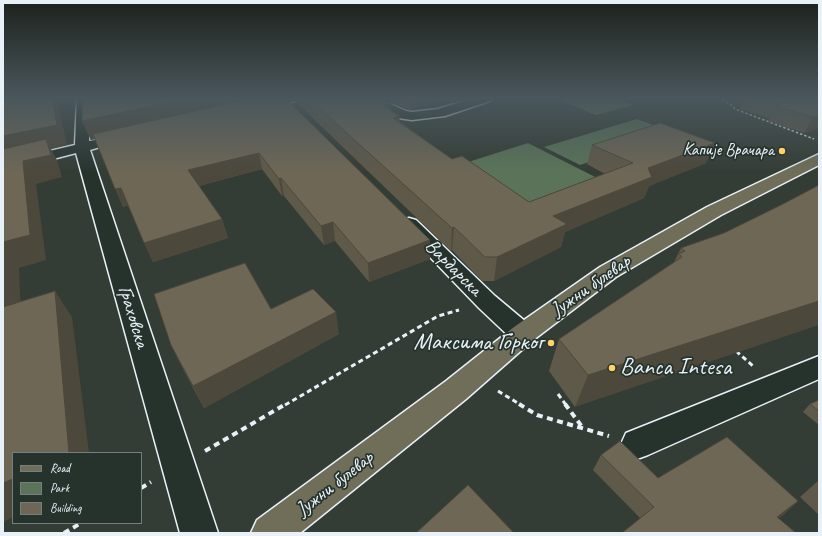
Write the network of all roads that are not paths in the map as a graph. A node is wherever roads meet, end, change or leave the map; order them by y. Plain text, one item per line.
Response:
1 (82, 123) edge
2 (112, 140) edge
3 (82, 148) junction
4 (819, 159) edge
5 (3, 167) edge
6 (397, 212) edge
7 (523, 334) junction
8 (819, 367) edge
9 (637, 444) dead end
10 (199, 533) edge
11 (270, 533) edge

1 - 3 street, Граховска
2 - 3 street
3 - 5 street
3 - 10 street, Граховска
4 - 7 main road, Јужни булевар
6 - 7 street, Вардарска
7 - 11 main road, Јужни булевар
8 - 9 street

